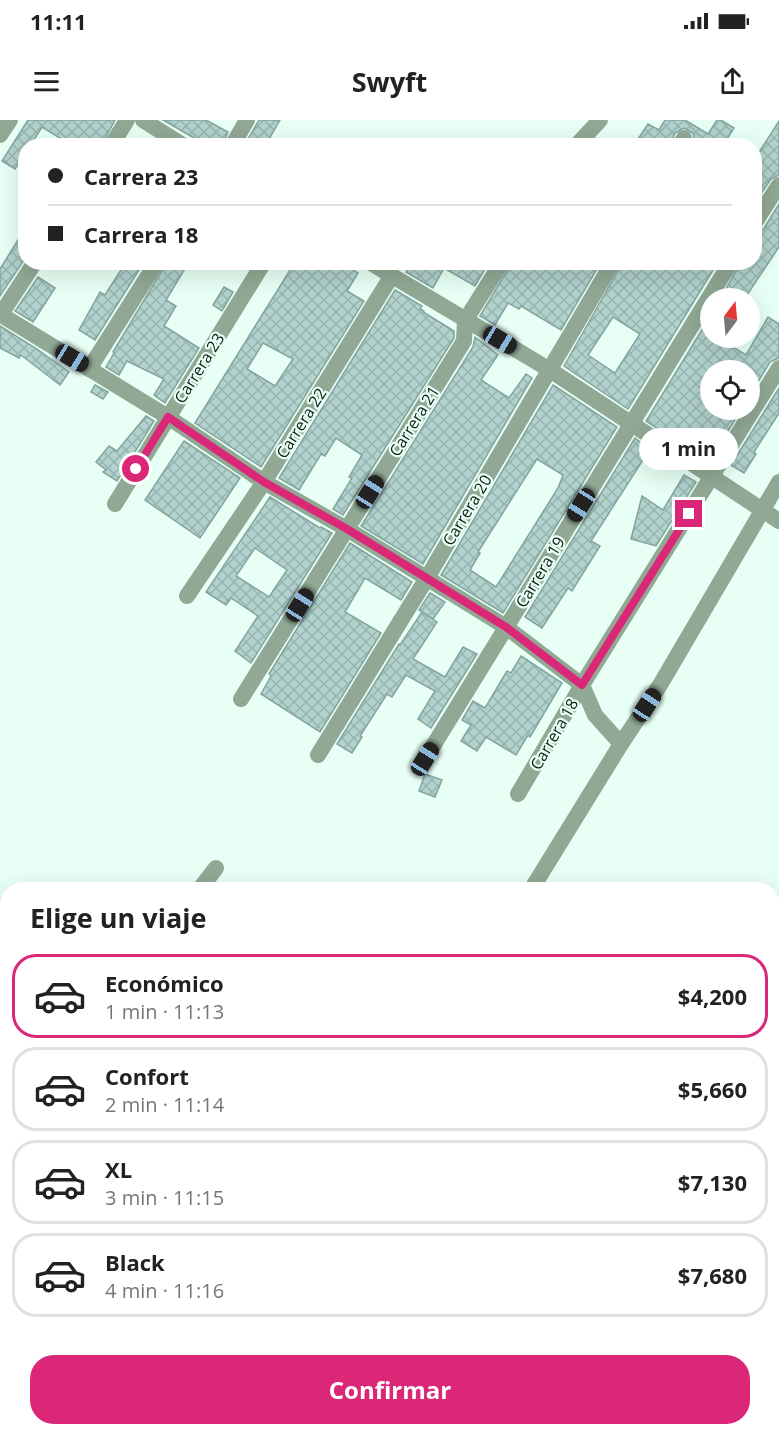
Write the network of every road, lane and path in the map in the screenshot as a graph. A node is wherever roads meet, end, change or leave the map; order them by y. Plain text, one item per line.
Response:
1 (10, 120) edge
2 (127, 120) edge
3 (143, 120) edge
4 (247, 120) edge
5 (600, 120) edge
6 (0, 135) edge
7 (116, 138) edge
8 (171, 138) edge
9 (237, 138) edge
10 (583, 138) edge
11 (779, 185) edge
12 (762, 212) edge
13 (30, 270) edge
14 (152, 270) edge
15 (259, 270) edge
16 (381, 270) edge
17 (497, 270) edge
18 (608, 270) edge
19 (726, 270) edge
20 (391, 277) junction
21 (0, 314) edge
22 (465, 321) junction
23 (779, 368) edge
24 (89, 369) junction
25 (550, 370) junction
26 (168, 417) junction
27 (631, 424) junction
28 (713, 476) junction
29 (264, 482) junction
30 (779, 482) edge
31 (115, 504) dead end
32 (762, 509) junction
33 (779, 520) edge
34 (347, 529) junction
35 (427, 578) junction
36 (187, 596) dead end
37 (506, 627) junction
38 (582, 685) junction
39 (241, 699) dead end
40 (621, 744) junction
41 (318, 755) dead end
42 (425, 759) dead end
43 (518, 794) dead end
44 (216, 868) dead end
45 (206, 882) edge
46 (536, 882) edge

1 - 6 street
2 - 7 street
3 - 8 street
4 - 9 street
5 - 10 street
11 - 12 street
13 - 21 street
14 - 24 street
15 - 26 street, Carrera 23
16 - 20 street
17 - 22 street, Carrera 21
18 - 25 street, Carrera 20
19 - 27 street, Carrera 19
20 - 22 street
20 - 29 street, Carrera 22
21 - 24 street
22 - 25 street
22 - 34 street, Carrera 21
23 - 28 street, Carrera 18
24 - 26 street
25 - 27 street
25 - 35 street, Carrera 20
26 - 29 street
26 - 31 street, Carrera 23
27 - 28 street
27 - 37 street, Carrera 19
28 - 32 street
28 - 38 street, Carrera 18
29 - 34 street
29 - 36 street, Carrera 22
30 - 32 street
32 - 33 street
32 - 40 street
34 - 35 street
34 - 39 street, Carrera 21
35 - 37 street
35 - 41 street, Carrera 20
37 - 38 street
37 - 42 street, Carrera 19
38 - 40 street
38 - 43 street, Carrera 18
40 - 46 street
44 - 45 street

